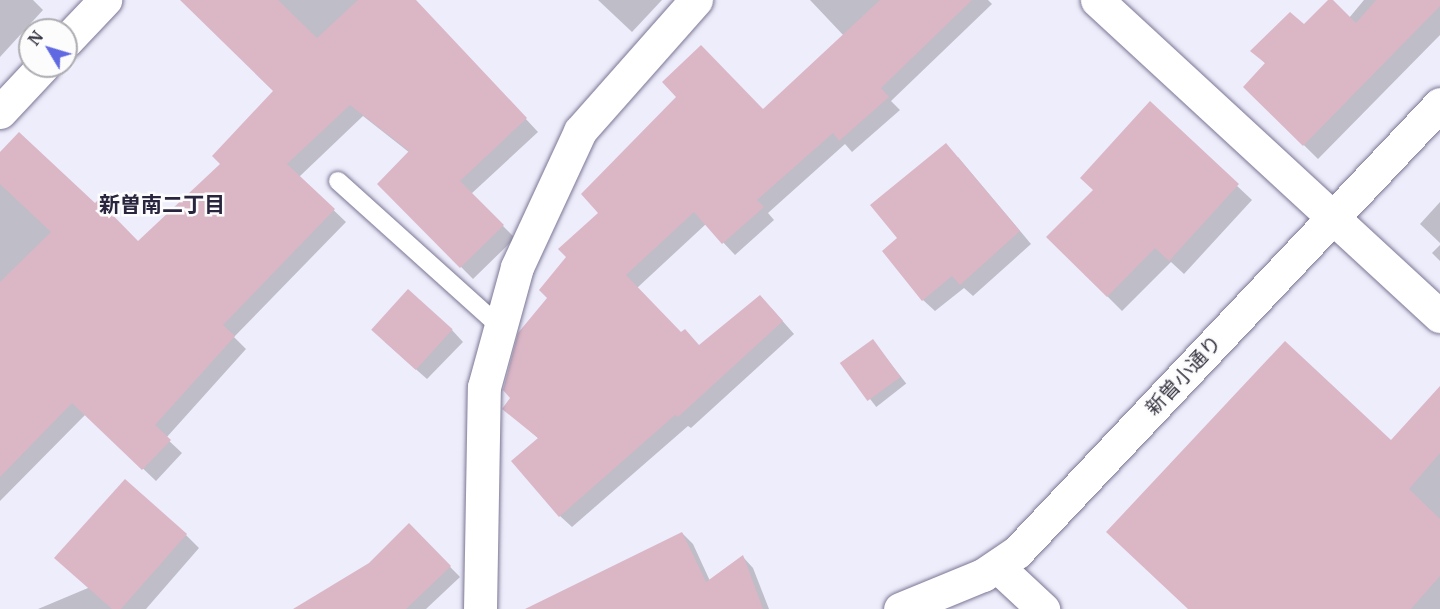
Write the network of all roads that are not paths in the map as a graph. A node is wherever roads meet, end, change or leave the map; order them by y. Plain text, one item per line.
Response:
1 (696, 0) edge
2 (1097, 0) edge
3 (93, 4) edge
4 (78, 25) edge
5 (32, 78) edge
6 (1440, 104) edge
7 (0, 112) edge
8 (338, 181) dead end
9 (1332, 217) junction
10 (1440, 316) edge
11 (500, 327) junction
12 (998, 567) junction
13 (480, 609) edge
14 (900, 609) edge
15 (1043, 609) edge

1 - 11 street
2 - 9 street
3 - 4 street
5 - 7 street
6 - 9 street, 新曽小通り
8 - 11 lane
9 - 10 street
9 - 12 street, 新曽小通り
11 - 13 street
12 - 14 street, 新曽小通り
12 - 15 street

